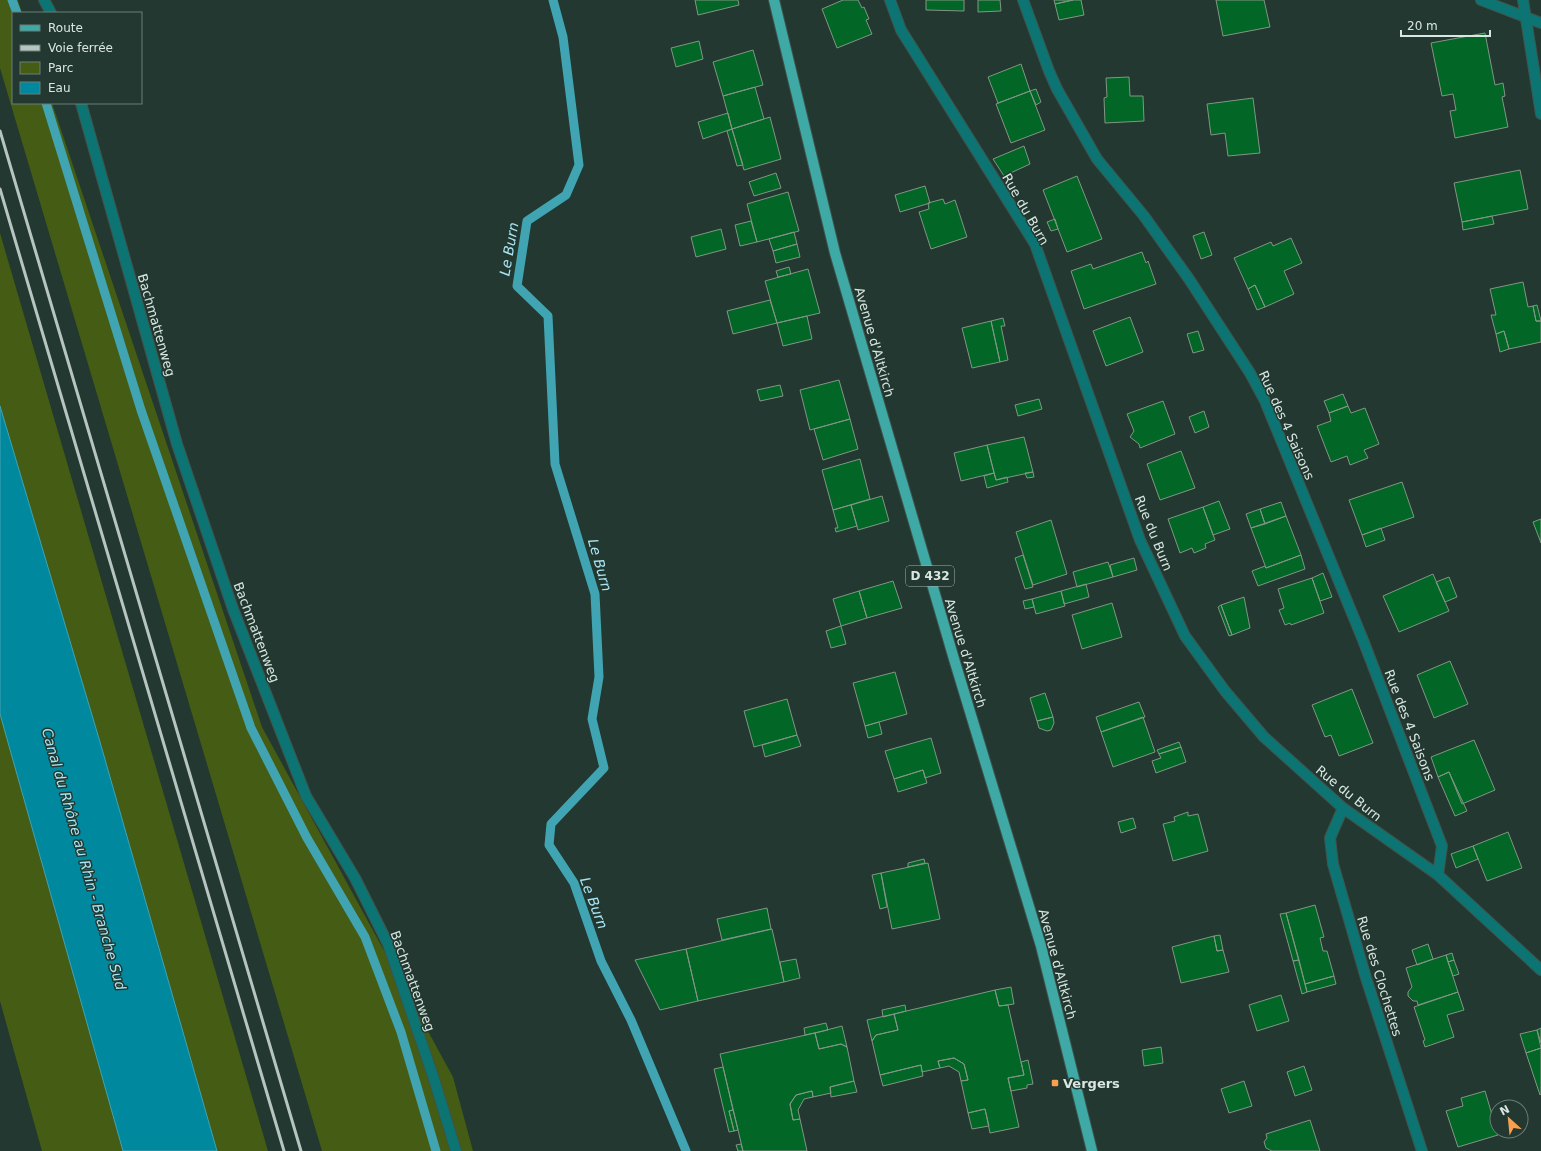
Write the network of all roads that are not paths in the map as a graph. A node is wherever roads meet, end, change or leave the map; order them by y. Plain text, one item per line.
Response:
1 (44, 0) edge
2 (774, 0) edge
3 (890, 0) edge
4 (1023, 0) edge
5 (1481, 0) edge
6 (1523, 0) edge
7 (50, 12) edge
8 (1526, 17) junction
9 (1541, 23) edge
10 (81, 104) edge
11 (1541, 114) edge
12 (1342, 808) junction
13 (1438, 875) junction
14 (1541, 970) edge
15 (456, 1151) edge
16 (1092, 1151) edge
17 (1422, 1151) edge

1 - 7 street
2 - 16 main road, Avenue d'Altkirch / D 432
3 - 12 street, Rue du Burn
4 - 13 street, Rue des 4 Saisons
5 - 8 street
6 - 8 street
8 - 9 street
8 - 11 street
10 - 15 street, Bachmattenweg
12 - 13 street, Rue du Burn
12 - 17 street, Rue des Clochettes
13 - 14 street, Rue du Burn

